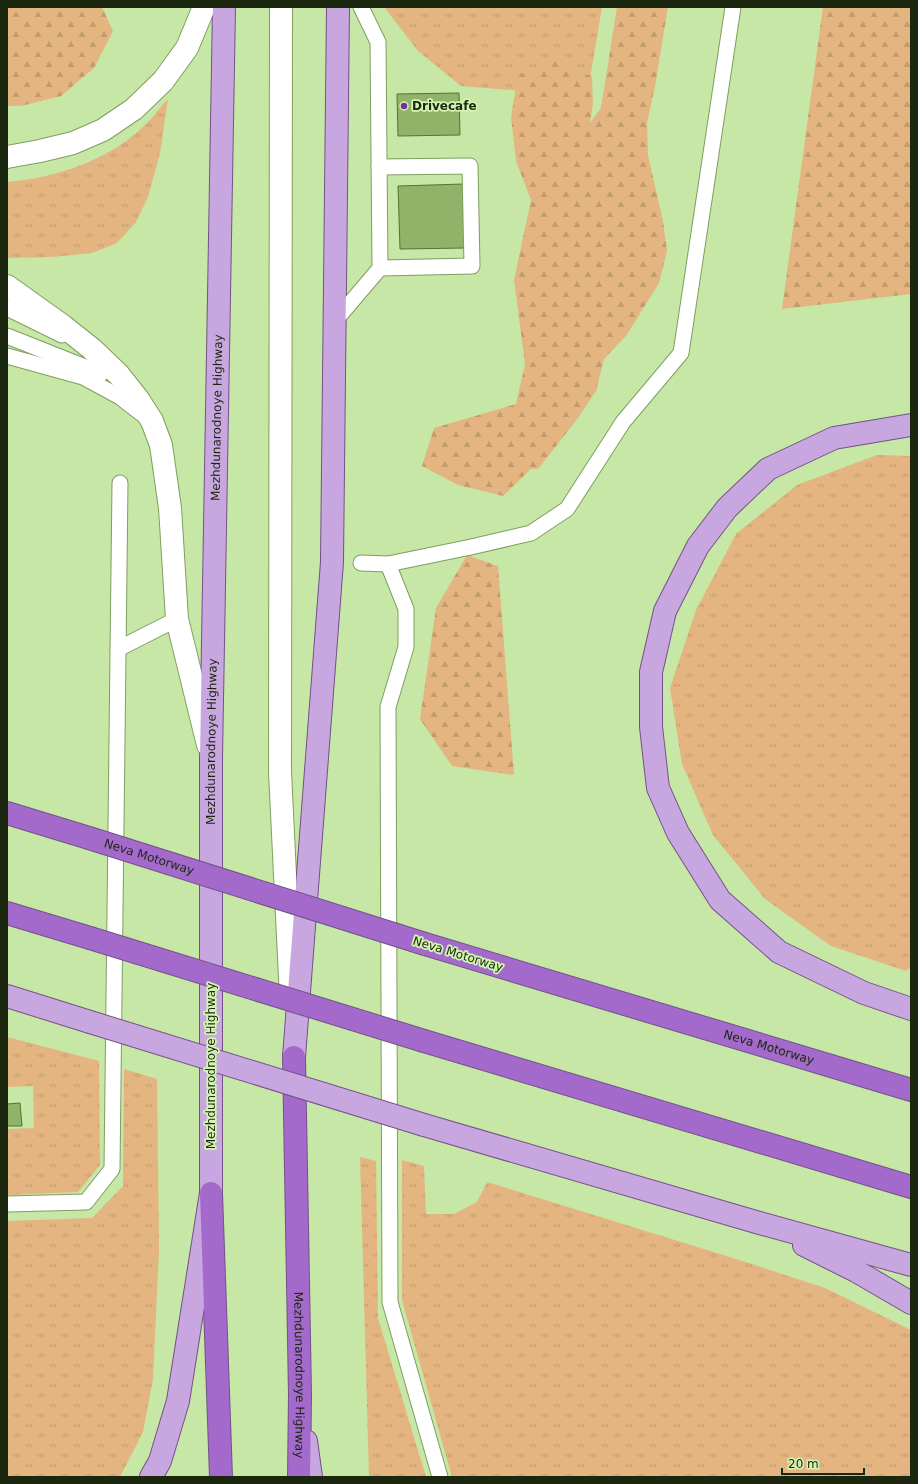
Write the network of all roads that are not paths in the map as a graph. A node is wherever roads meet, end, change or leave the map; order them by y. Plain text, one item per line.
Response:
1 (204, 7) edge
2 (224, 7) edge
3 (338, 7) edge
4 (361, 7) edge
5 (733, 7) edge
6 (281, 10) edge
7 (7, 150) edge
8 (40, 151) junction
9 (7, 157) edge
10 (379, 167) junction
11 (380, 268) junction
12 (7, 286) edge
13 (7, 308) edge
14 (335, 321) junction
15 (7, 336) edge
16 (92, 349) junction
17 (7, 356) edge
18 (138, 399) junction
19 (152, 421) junction
20 (911, 425) edge
21 (120, 483) dead end
22 (361, 563) dead end
23 (388, 564) junction
24 (176, 619) junction
25 (118, 649) junction
26 (211, 758) junction
27 (7, 813) edge
28 (7, 913) edge
29 (7, 996) edge
30 (911, 1009) edge
31 (294, 1057) junction
32 (911, 1090) edge
33 (911, 1187) edge
34 (212, 1193) junction
35 (7, 1204) edge
36 (756, 1222) junction
37 (911, 1265) edge
38 (911, 1303) edge
39 (300, 1395) junction
40 (151, 1477) edge
41 (221, 1477) edge
42 (299, 1477) edge
43 (311, 1477) edge
44 (440, 1477) edge

1 - 8 street
2 - 26 main road, Mezhdunarodnoye Highway
3 - 14 main road
4 - 10 lane
5 - 23 lane
6 - 31 street
7 - 8 lane
8 - 9 street
10 - 11 lane
10 - 11 lane
11 - 14 lane
12 - 16 street
13 - 16 lane
14 - 31 main road
15 - 18 lane
16 - 18 street
17 - 19 lane
18 - 19 street
19 - 24 street
20 - 30 main road
21 - 25 lane
22 - 23 lane
23 - 44 lane
24 - 25 lane
24 - 26 street
25 - 35 lane
26 - 34 main road, Mezhdunarodnoye Highway
27 - 32 highway, Neva Motorway, bridge
28 - 33 highway, bridge
29 - 36 main road, bridge
31 - 39 highway, Mezhdunarodnoye Highway
34 - 40 main road
34 - 41 highway, Mezhdunarodnoye Highway
36 - 37 main road
36 - 38 main road
39 - 42 highway, Mezhdunarodnoye Highway
39 - 43 main road

